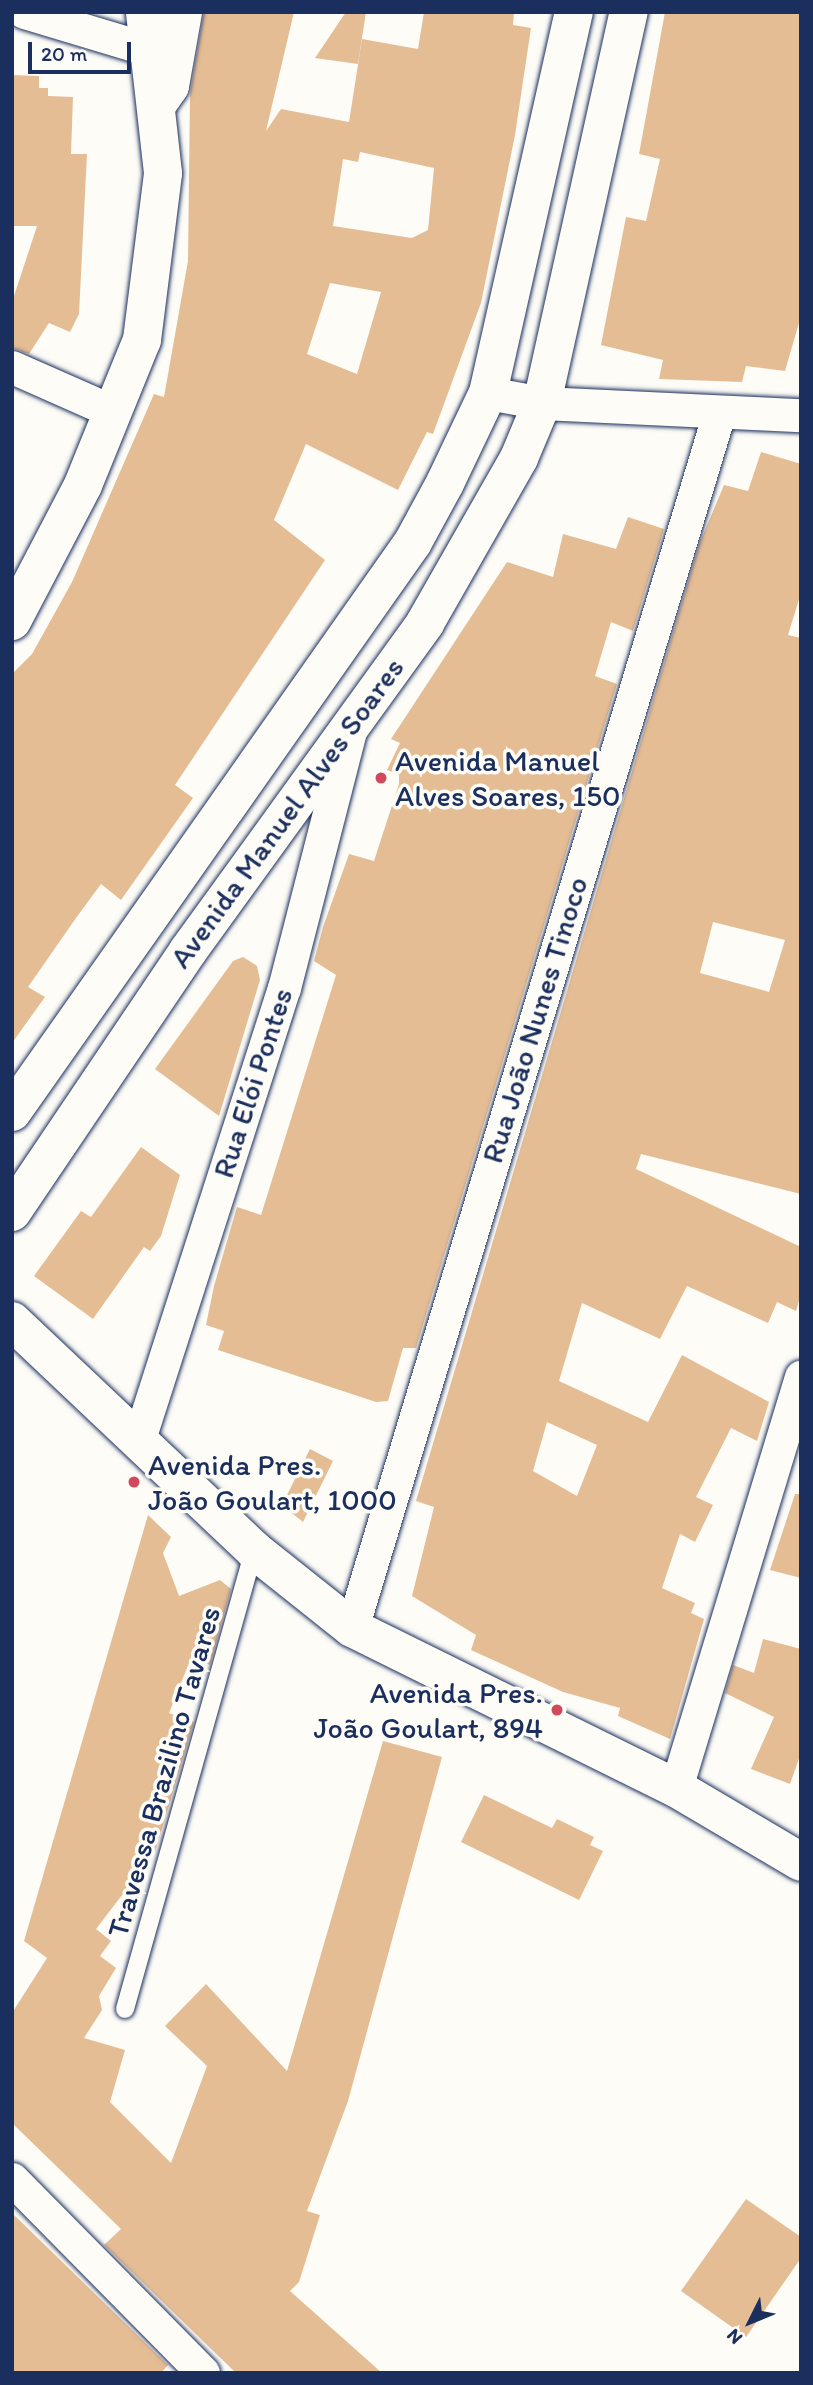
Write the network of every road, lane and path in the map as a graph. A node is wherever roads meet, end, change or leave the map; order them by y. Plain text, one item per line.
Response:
1 (24, 12) edge
2 (145, 12) edge
3 (183, 12) edge
4 (573, 12) edge
5 (629, 12) edge
6 (162, 55) junction
7 (12, 367) edge
8 (488, 393) junction
9 (542, 403) junction
10 (114, 412) junction
11 (719, 413) junction
12 (801, 415) edge
13 (12, 621) edge
14 (352, 722) junction
15 (12, 1112) edge
16 (12, 1212) edge
17 (12, 1321) edge
18 (801, 1377) edge
19 (139, 1439) junction
20 (254, 1550) junction
21 (352, 1628) junction
22 (676, 1788) junction
23 (801, 1862) edge
24 (125, 2009) dead end
25 (12, 2179) edge
26 (202, 2373) edge

1 - 6 street
2 - 6 main road
3 - 6 main road
4 - 8 main road, Avenida Manuel Alves Soares
5 - 9 main road, Avenida Manuel Alves Soares
6 - 10 main road
7 - 10 street
8 - 9 street
8 - 15 main road, Avenida Manuel Alves Soares
9 - 11 street
9 - 14 main road, Avenida Manuel Alves Soares
10 - 13 main road
11 - 12 street
11 - 21 street, Rua João Nunes Tinoco
14 - 16 main road, Avenida Manuel Alves Soares
14 - 19 street, Rua Elói Pontes
17 - 19 main road
18 - 22 street
19 - 20 main road
20 - 21 main road
20 - 24 lane, Travessa Brazilino Tavares
21 - 22 main road
22 - 23 main road
25 - 26 street

